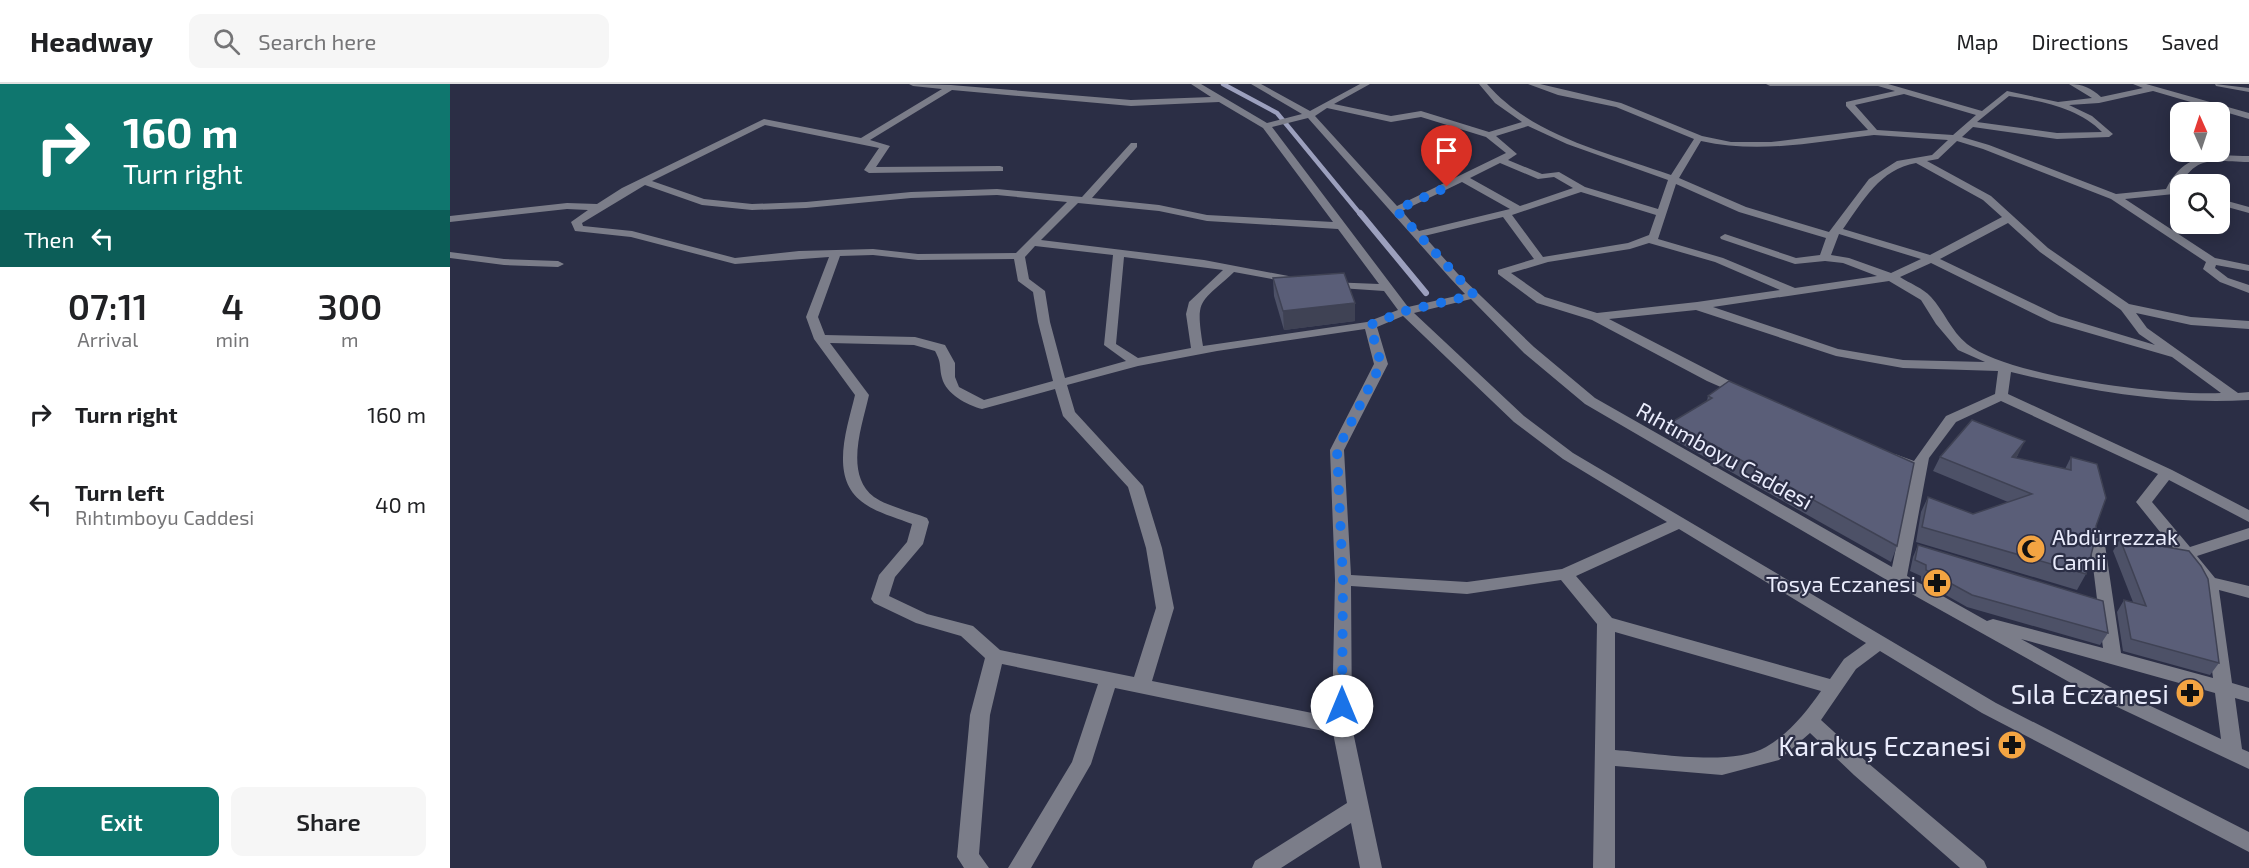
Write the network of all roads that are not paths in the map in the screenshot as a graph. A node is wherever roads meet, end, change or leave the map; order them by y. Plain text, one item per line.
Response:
1 (913, 84) edge
2 (1195, 84) edge
3 (1255, 84) edge
4 (1366, 84) edge
5 (1483, 84) edge
6 (1532, 84) edge
7 (1770, 84) edge
8 (1878, 84) edge
9 (2073, 84) edge
10 (2137, 84) edge
11 (2219, 84) edge
12 (1342, 85) edge
13 (951, 87) junction
14 (2154, 89) junction
15 (1353, 90) junction
16 (2249, 90) edge
17 (1902, 92) junction
18 (1220, 99) junction
19 (2099, 100) junction
20 (2058, 104) junction
21 (1326, 105) junction
22 (1983, 114) junction
23 (2249, 116) edge
24 (1303, 117) junction
25 (1528, 123) junction
26 (1971, 124) junction
27 (1270, 125) junction
28 (1874, 132) junction
29 (1489, 135) junction
30 (1699, 138) junction
31 (1955, 138) junction
32 (863, 141) junction
33 (1134, 145) dead end
34 (2249, 159) edge
35 (1501, 160) junction
36 (1918, 160) junction
37 (1000, 169) dead end
38 (2180, 174) edge
39 (1464, 179) junction
40 (1673, 179) junction
41 (644, 181) junction
42 (1581, 189) junction
43 (2170, 192) edge
44 (2115, 197) junction
45 (1080, 200) junction
46 (2230, 205) edge
47 (595, 207) junction
48 (1396, 210) junction
49 (1519, 210) junction
50 (2249, 210) edge
51 (1505, 213) junction
52 (1662, 213) junction
53 (2008, 218) junction
54 (450, 219) edge
55 (1341, 226) junction
56 (1834, 233) junction
57 (1418, 234) junction
58 (1725, 237) dead end
59 (1648, 239) junction
60 (1032, 242) junction
61 (836, 253) junction
62 (1119, 253) junction
63 (450, 255) edge
64 (1018, 256) junction
65 (1825, 258) junction
66 (1931, 259) junction
67 (1541, 261) junction
68 (2212, 261) junction
69 (558, 264) dead end
70 (1232, 268) junction
71 (2249, 268) edge
72 (1890, 277) junction
73 (1388, 288) junction
74 (2249, 290) edge
75 (1793, 291) junction
76 (1474, 295) junction
77 (1697, 306) junction
78 (2124, 307) junction
79 (1405, 311) junction
80 (1596, 317) junction
81 (1370, 325) junction
82 (2249, 325) edge
83 (820, 339) junction
84 (1198, 351) junction
85 (2180, 357) junction
86 (1136, 362) junction
87 (2005, 367) junction
88 (1059, 383) junction
89 (2001, 396) junction
90 (2234, 396) junction
91 (2249, 396) edge
92 (1755, 397) edge
93 (2249, 403) edge
94 (1887, 455) edge
95 (1920, 469) junction
96 (2167, 473) junction
97 (2249, 517) edge
98 (1679, 523) junction
99 (2249, 533) edge
100 (2098, 542) edge
101 (2186, 554) junction
102 (1565, 574) junction
103 (1898, 579) junction
104 (1343, 580) junction
105 (2209, 582) junction
106 (2249, 592) edge
107 (2084, 600) edge
108 (2107, 607) junction
109 (1967, 618) junction
110 (1606, 623) junction
111 (1879, 642) junction
112 (995, 656) junction
113 (2112, 658) junction
114 (1109, 679) junction
115 (1141, 685) junction
116 (1834, 687) junction
117 (2224, 688) junction
118 (2249, 695) edge
119 (1810, 721) junction
120 (1342, 727) junction
121 (2233, 754) junction
122 (1604, 757) junction
123 (2249, 762) edge
124 (1358, 807) junction
125 (2249, 843) edge
126 (978, 868) edge
127 (1019, 868) edge
128 (1263, 868) edge
129 (1371, 868) edge
130 (1604, 868) edge
131 (1976, 868) edge

1 - 13 street
2 - 18 street
3 - 24 street, Rıhtımboyu Caddesi
4 - 15 street
5 - 25 street
6 - 30 street
7 - 8 street
8 - 17 street
9 - 19 street
10 - 14 street
11 - 16 street
12 - 15 street
13 - 18 street
13 - 32 street
14 - 19 street
14 - 23 street
15 - 21 street
17 - 22 street
17 - 28 street
18 - 27 street
19 - 20 street
20 - 22 street
20 - 26 street
21 - 24 street
21 - 29 street
22 - 26 street
24 - 27 street
24 - 48 street, Rıhtımboyu Caddesi
25 - 29 street
25 - 40 street
26 - 31 street
27 - 55 street
28 - 30 street
28 - 31 street
29 - 35 street
30 - 40 street
31 - 36 street
31 - 44 street
32 - 37 street
32 - 41 street
33 - 45 street
34 - 38 street
35 - 39 street
35 - 42 street
36 - 53 street
36 - 56 street
39 - 48 street
39 - 49 street
40 - 52 street
40 - 56 street
41 - 45 street
41 - 47 street
42 - 49 street
42 - 52 street
43 - 44 street
44 - 68 street
45 - 55 street
45 - 60 street
46 - 50 street
47 - 54 street
47 - 61 street
48 - 57 street, Rıhtımboyu Caddesi
49 - 51 street
51 - 57 street
51 - 67 street
52 - 59 street
53 - 66 street
53 - 78 street
55 - 73 street
56 - 65 street
56 - 66 street
57 - 76 street, Rıhtımboyu Caddesi
58 - 65 street
59 - 67 street
59 - 75 street
60 - 62 street
60 - 64 street
61 - 64 street
61 - 83 street
62 - 70 street
62 - 86 street
63 - 69 street
64 - 88 street
65 - 72 street
66 - 72 street
66 - 85 street
67 - 80 street
68 - 71 street
68 - 74 street
70 - 73 street
70 - 84 street
72 - 75 street
72 - 87 street
73 - 79 street
75 - 77 street
76 - 79 street
76 - 103 street, Rıhtımboyu Caddesi
77 - 80 street
77 - 87 street
78 - 82 street
78 - 85 street
79 - 81 street
79 - 98 street
80 - 92 street
81 - 84 street
81 - 104 street
83 - 88 street
83 - 112 street
84 - 86 street
85 - 90 street
86 - 88 street
87 - 89 street
87 - 90 street
88 - 115 street
89 - 95 street
89 - 96 street
90 - 91 street
90 - 93 street
94 - 95 street
95 - 103 street
96 - 97 street
96 - 101 street
98 - 102 street
98 - 111 street
99 - 101 street
100 - 108 street
101 - 105 street
102 - 104 street
102 - 110 street
103 - 109 street, Rıhtımboyu Caddesi
104 - 120 street
105 - 106 street
105 - 117 street
107 - 108 street
108 - 113 street
109 - 113 street
109 - 121 street, Rıhtımboyu Caddesi
110 - 116 street
110 - 122 street
111 - 116 street
111 - 125 street
112 - 114 street
112 - 126 street
113 - 117 street
114 - 115 street
114 - 127 street
115 - 120 street
116 - 119 street
117 - 118 street
117 - 121 street
119 - 122 street
119 - 131 street
120 - 124 street
121 - 123 street, Rıhtımboyu Caddesi
122 - 130 street
124 - 128 street
124 - 129 street

